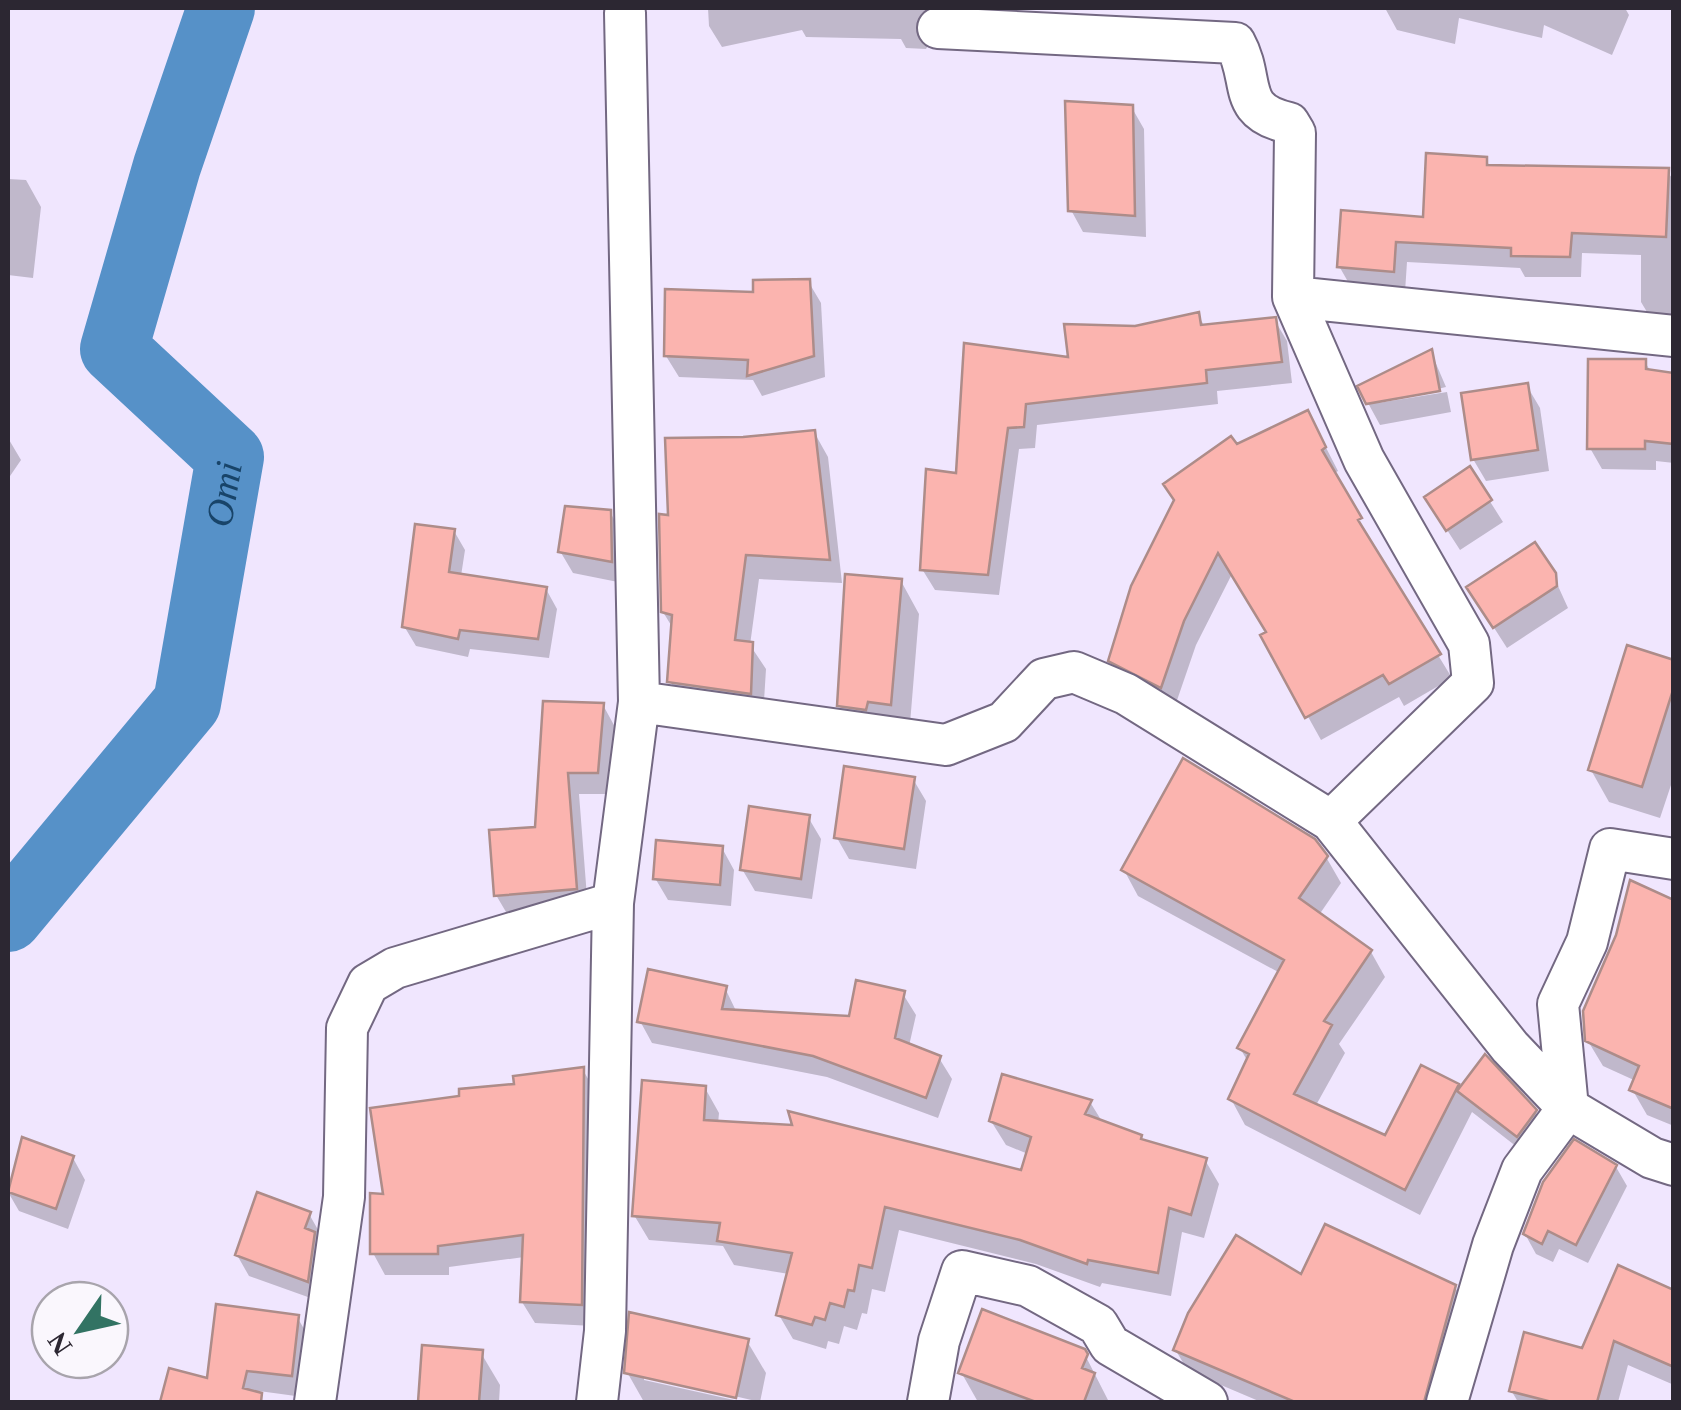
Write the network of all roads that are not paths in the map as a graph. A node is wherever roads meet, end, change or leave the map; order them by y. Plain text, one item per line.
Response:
1 (625, 13) dead end
2 (1146, 22) edge
3 (938, 28) dead end
4 (1294, 297) junction
5 (1674, 336) edge
6 (638, 702) junction
7 (1332, 821) junction
8 (1674, 859) edge
9 (613, 903) junction
10 (1568, 1108) junction
11 (1674, 1165) edge
12 (315, 1402) edge
13 (597, 1402) edge
14 (928, 1402) edge
15 (1207, 1402) edge
16 (1448, 1402) edge

1 - 6 street
2 - 3 street
2 - 4 street
4 - 5 street
4 - 7 street
6 - 7 street
6 - 9 street
7 - 10 street
8 - 10 street
9 - 12 street
9 - 13 street
10 - 11 street
10 - 16 street
14 - 15 street

